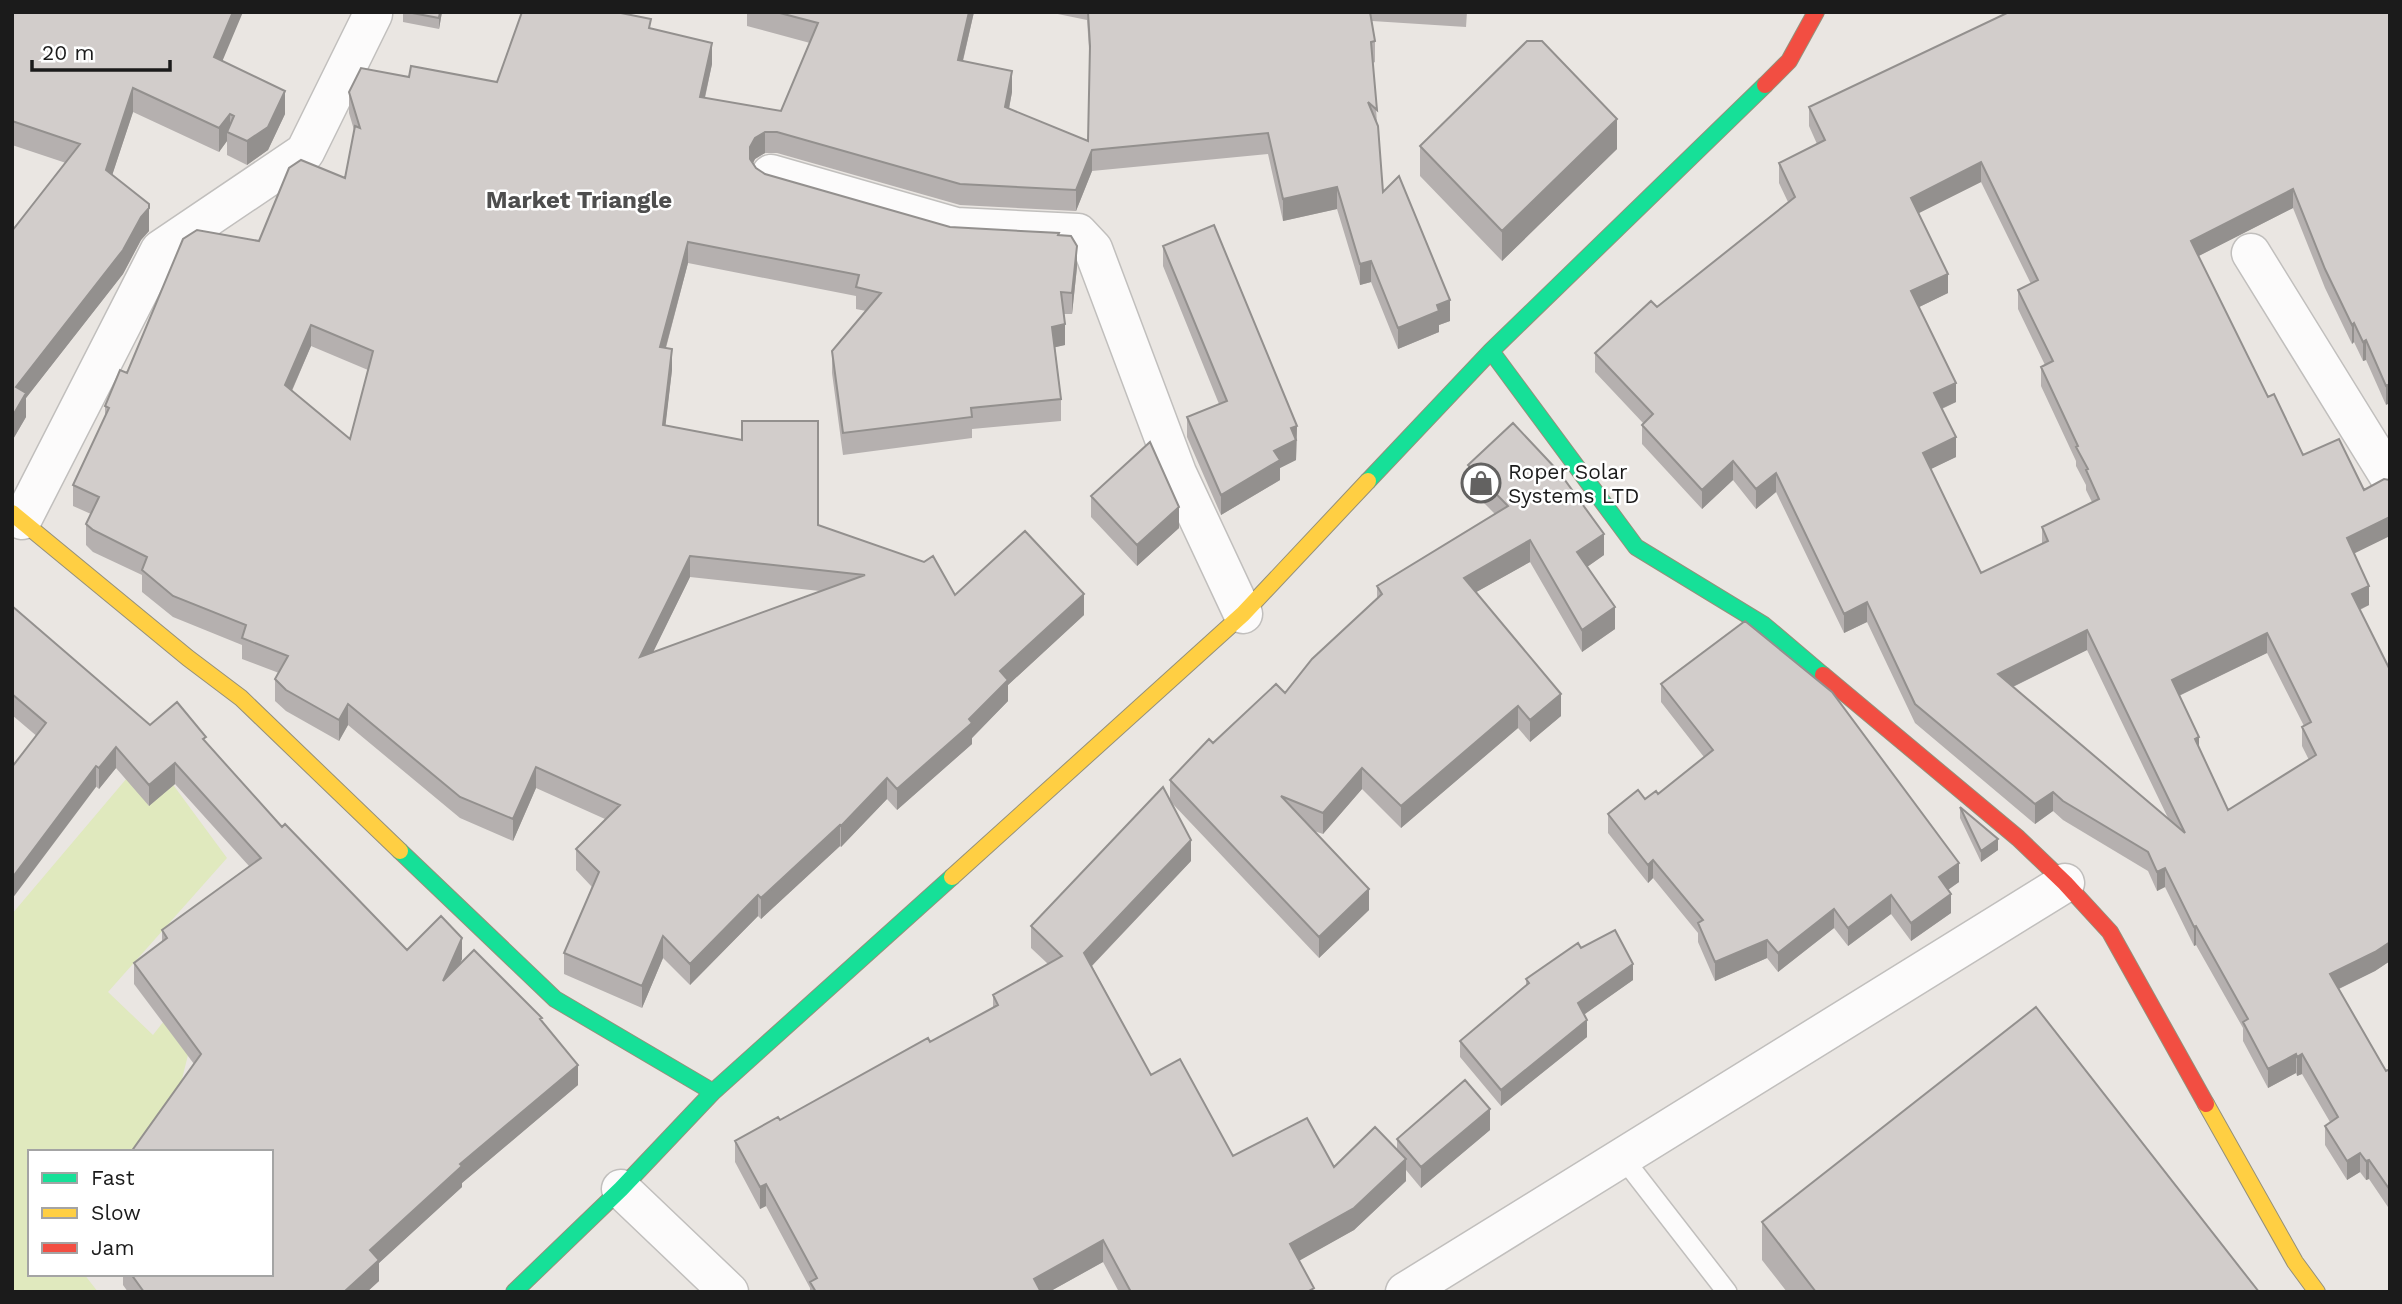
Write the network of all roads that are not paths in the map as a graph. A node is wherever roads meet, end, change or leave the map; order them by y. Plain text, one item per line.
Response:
1 (1816, 12) edge
2 (373, 14) dead end
3 (771, 174) edge
4 (2251, 253) dead end
5 (1491, 351) junction
6 (2390, 478) edge
7 (17, 517) edge
8 (1243, 614) junction
9 (2066, 883) junction
10 (713, 1092) junction
11 (1623, 1158) junction
12 (621, 1189) junction
13 (514, 1292) edge
14 (729, 1292) edge
15 (1405, 1292) edge
16 (1727, 1292) edge
17 (2317, 1292) edge

1 - 5 street
2 - 7 street
3 - 8 street
4 - 6 street
5 - 8 street
5 - 9 street
7 - 10 street
8 - 10 street
9 - 11 street
9 - 17 street
10 - 12 street
11 - 15 street
11 - 16 lane
12 - 13 street
12 - 14 street

